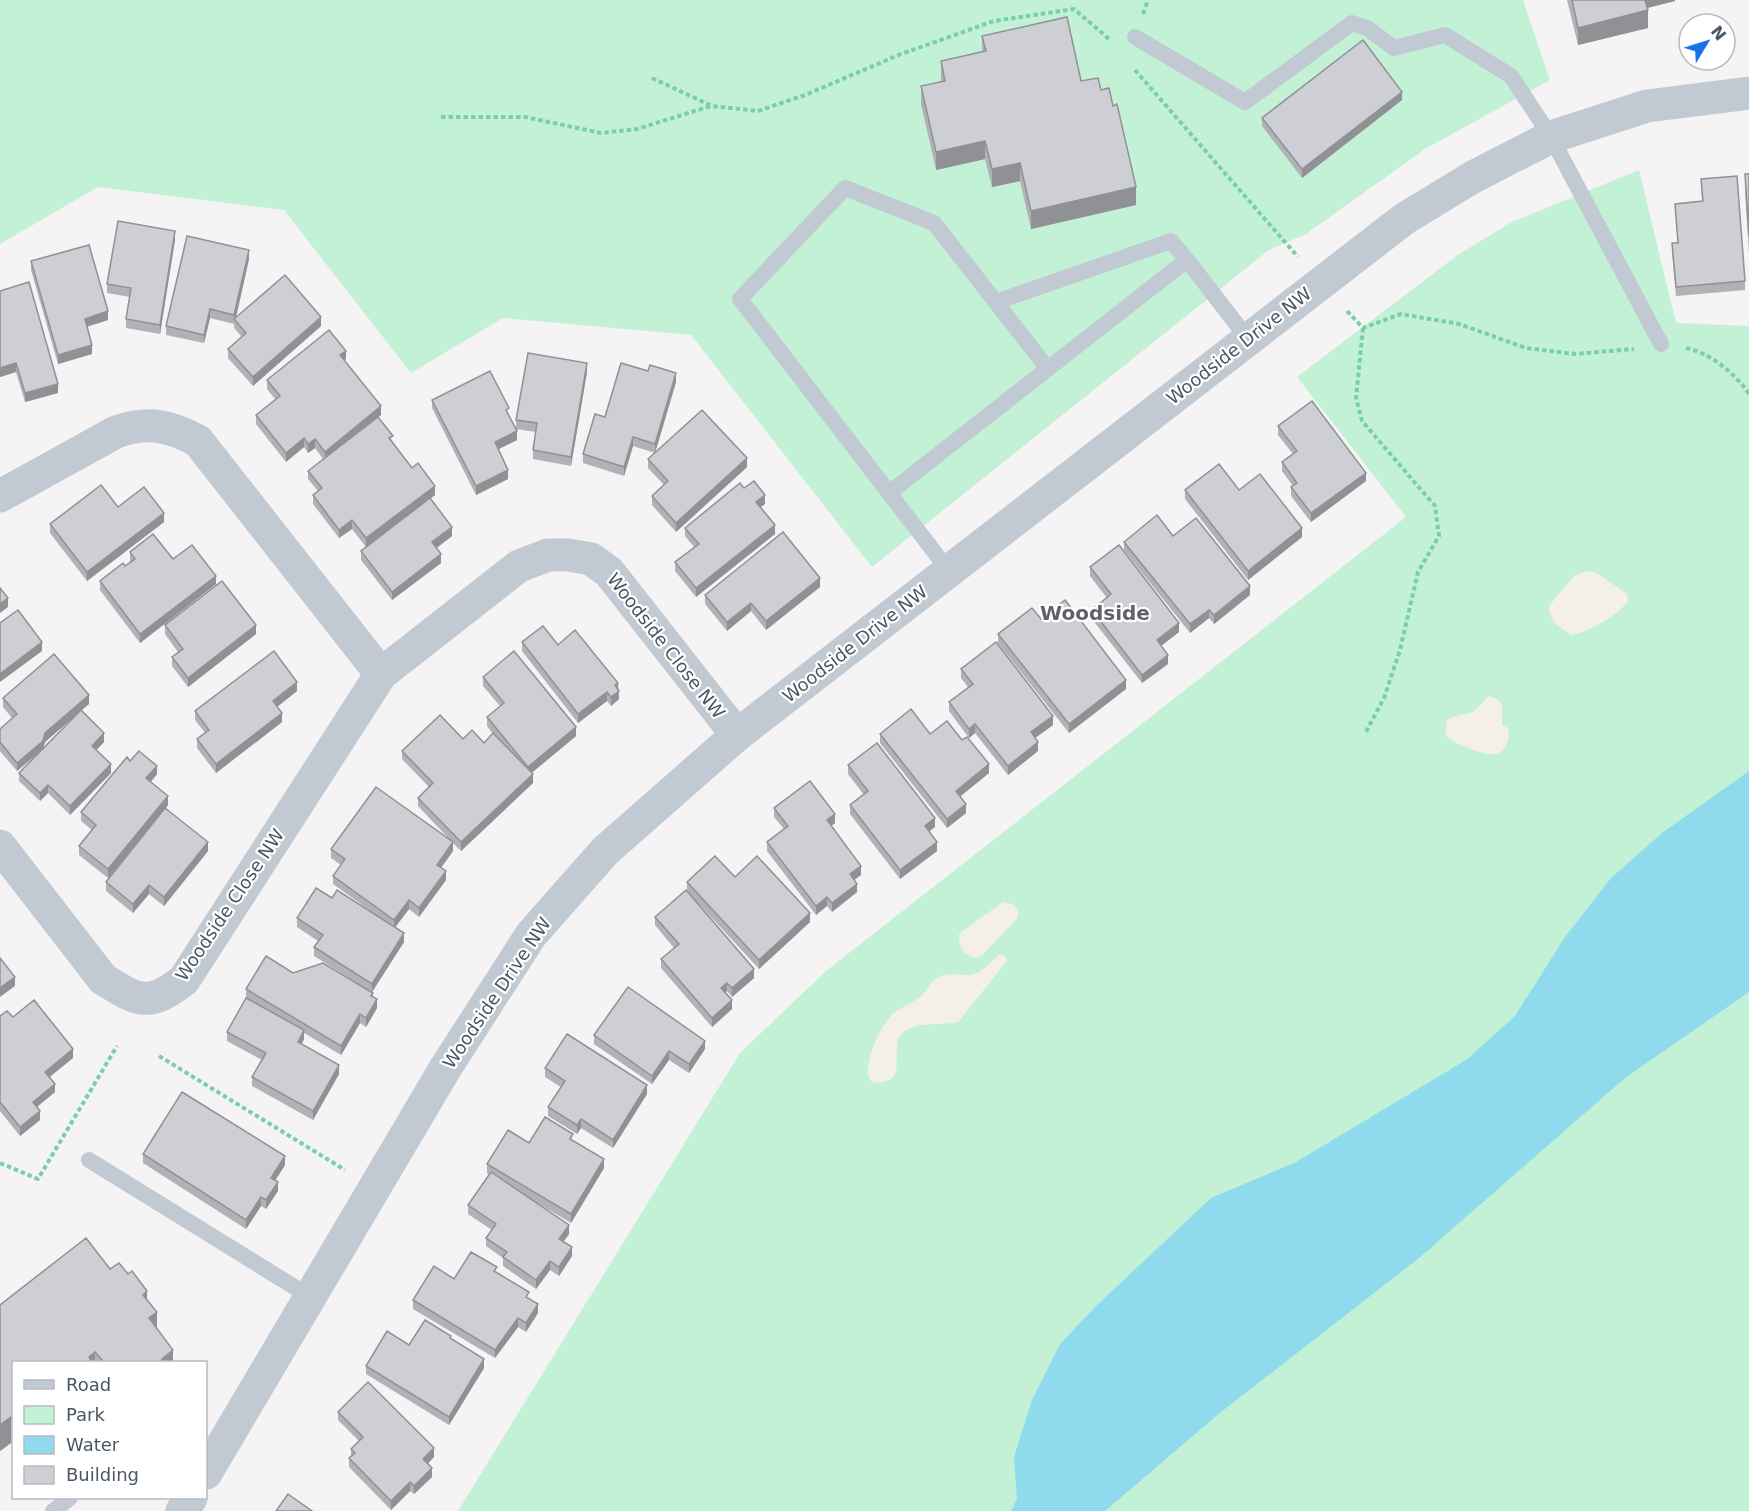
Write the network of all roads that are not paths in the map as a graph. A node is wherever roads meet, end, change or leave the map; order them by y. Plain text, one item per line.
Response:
1 (1135, 37) dead end
2 (1749, 93) edge
3 (1551, 137) junction
4 (1187, 260) junction
5 (996, 302) junction
6 (1248, 339) junction
7 (1661, 344) road end
8 (1048, 369) junction
9 (889, 493) junction
10 (0, 496) edge
11 (949, 571) junction
12 (381, 674) junction
13 (736, 735) junction
14 (0, 846) edge
15 (89, 1160) dead end
16 (309, 1296) junction
17 (207, 1471) edge
18 (68, 1499) edge
19 (53, 1511) edge

1 - 3 lane
2 - 3 street, Woodside Drive NW
3 - 6 street, Woodside Drive NW
3 - 7 lane
4 - 5 lane
4 - 6 lane
4 - 8 lane
5 - 8 lane
5 - 9 lane
6 - 11 street, Woodside Drive NW
8 - 9 lane
9 - 11 lane
10 - 12 street
11 - 13 street, Woodside Drive NW
12 - 13 street, Woodside Close NW
12 - 14 street, Woodside Close NW
13 - 16 street, Woodside Drive NW
15 - 16 lane
16 - 17 street, Woodside Drive NW
18 - 19 lane

